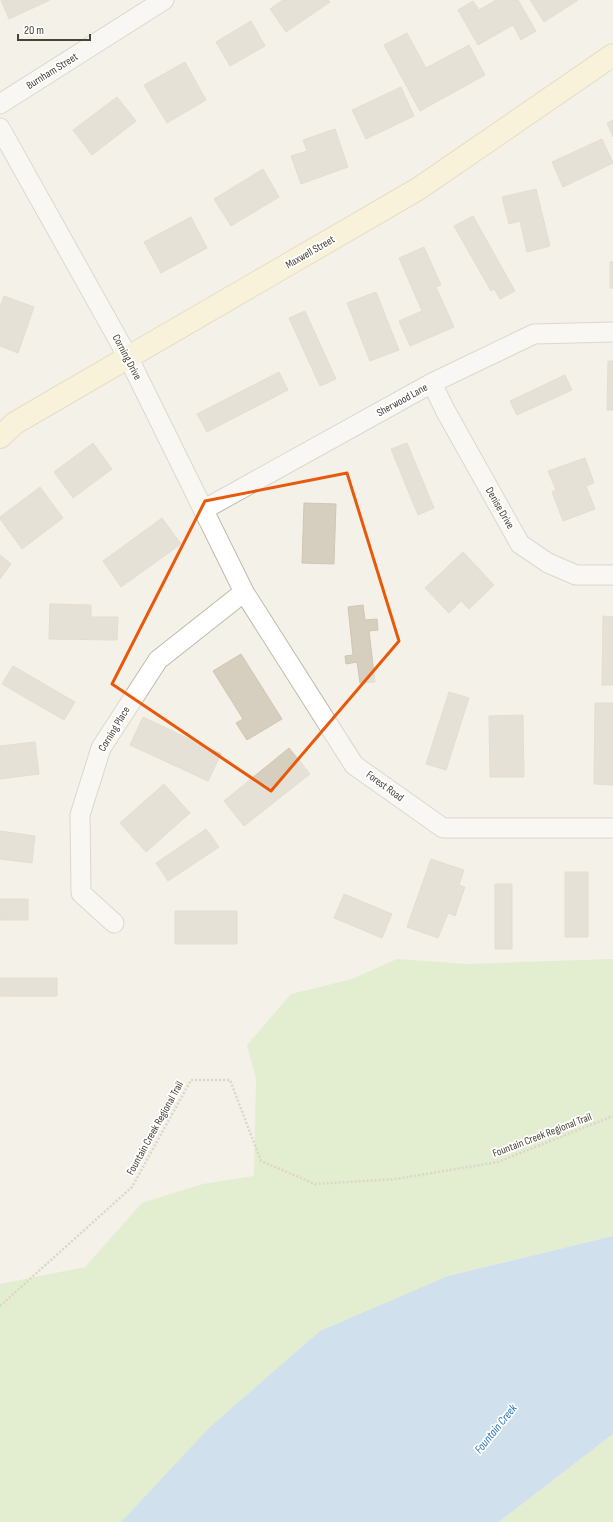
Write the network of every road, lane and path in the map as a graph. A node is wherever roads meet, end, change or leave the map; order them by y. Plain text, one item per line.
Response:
1 (164, 0) edge
2 (613, 55) edge
3 (0, 104) edge
4 (0, 128) edge
5 (613, 332) edge
6 (128, 357) junction
7 (432, 383) junction
8 (0, 437) edge
9 (204, 510) junction
10 (613, 575) edge
11 (244, 592) junction
12 (613, 828) edge
13 (114, 923) dead end
14 (613, 1116) edge
15 (0, 1306) edge

1 - 3 street, Burnham Street
2 - 6 street, Maxwell Street
4 - 6 street, Corning Drive
5 - 7 street, Sherwood Lane
6 - 8 street, Maxwell Street
6 - 9 street, Corning Drive
7 - 9 street, Sherwood Lane
7 - 10 street, Denise Drive
9 - 11 street, Corning Drive
11 - 12 street, Forest Road
11 - 13 street, Corning Place
14 - 15 path, Fountain Creek Regional Trail

